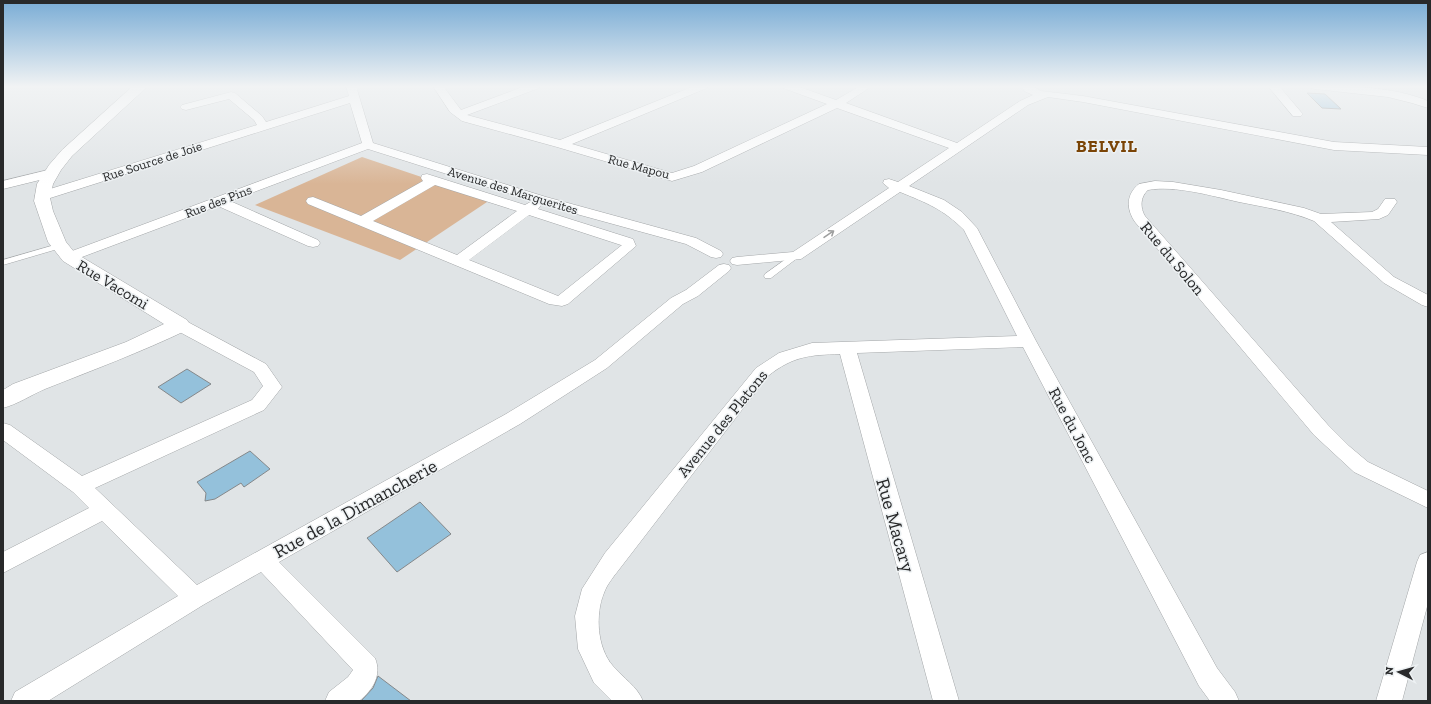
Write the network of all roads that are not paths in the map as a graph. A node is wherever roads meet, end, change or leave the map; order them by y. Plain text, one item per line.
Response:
1 (104, 119) edge
2 (259, 119) edge
3 (282, 119) edge
4 (361, 119) edge
5 (466, 119) edge
6 (623, 119) edge
7 (804, 119) edge
8 (888, 119) edge
9 (988, 119) edge
10 (997, 119) edge
11 (1200, 119) edge
12 (263, 126) junction
13 (1316, 141) junction
14 (956, 143) junction
15 (561, 144) junction
16 (368, 145) junction
17 (1428, 145) edge
18 (1428, 151) edge
19 (52, 173) junction
20 (3, 184) edge
21 (894, 185) junction
22 (42, 196) junction
23 (541, 200) junction
24 (218, 201) junction
25 (313, 201) dead end
26 (1390, 202) dead end
27 (527, 210) junction
28 (1319, 218) junction
29 (362, 221) junction
30 (312, 243) dead end
31 (64, 252) junction
32 (790, 256) junction
33 (459, 261) junction
34 (722, 262) junction
35 (3, 263) edge
36 (768, 276) dead end
37 (1428, 302) edge
38 (180, 325) junction
39 (1028, 341) junction
40 (847, 348) junction
41 (3, 400) edge
42 (3, 430) edge
43 (80, 486) junction
44 (1428, 500) edge
45 (104, 510) junction
46 (263, 560) junction
47 (1428, 562) edge
48 (3, 563) edge
49 (195, 598) junction
50 (24, 701) edge
51 (338, 701) edge
52 (630, 701) edge
53 (946, 701) edge
54 (1226, 701) edge
55 (1389, 701) edge

1 - 19 street
2 - 12 street
3 - 12 street, Rue Source de Joie
4 - 16 street
5 - 15 street, Rue Mapou
6 - 15 street
7 - 15 street, Rue Mapou
8 - 14 street
9 - 14 street
10 - 14 street
11 - 13 street
12 - 22 street, Rue Source de Joie
13 - 17 street
13 - 18 street
14 - 21 street
16 - 23 street, Avenue des Marguerites
16 - 24 street, Rue des Pins
19 - 20 street
19 - 22 street
21 - 32 street
21 - 39 street, Rue du Jonc
22 - 31 street
23 - 27 street
23 - 34 street, Avenue des Marguerites
24 - 30 street
24 - 31 street, Rue des Pins
25 - 29 street
26 - 28 street
27 - 29 street
27 - 33 street
27 - 33 street
28 - 37 street, Rue du Solon
28 - 44 street, Rue du Solon
29 - 33 street
31 - 35 lane
31 - 38 street, Rue Vacomi
32 - 34 street
32 - 36 lane
34 - 46 street, Rue de la Dimancherie
38 - 41 street
38 - 43 street
39 - 40 street, Avenue des Platons
39 - 54 street, Rue du Jonc
40 - 52 street, Avenue des Platons
40 - 53 street, Rue Macary
42 - 43 street
43 - 45 street
45 - 48 street
45 - 49 street
46 - 49 street, Rue de la Dimancherie
46 - 51 street
47 - 55 street
49 - 50 street, Rue de la Dimancherie

